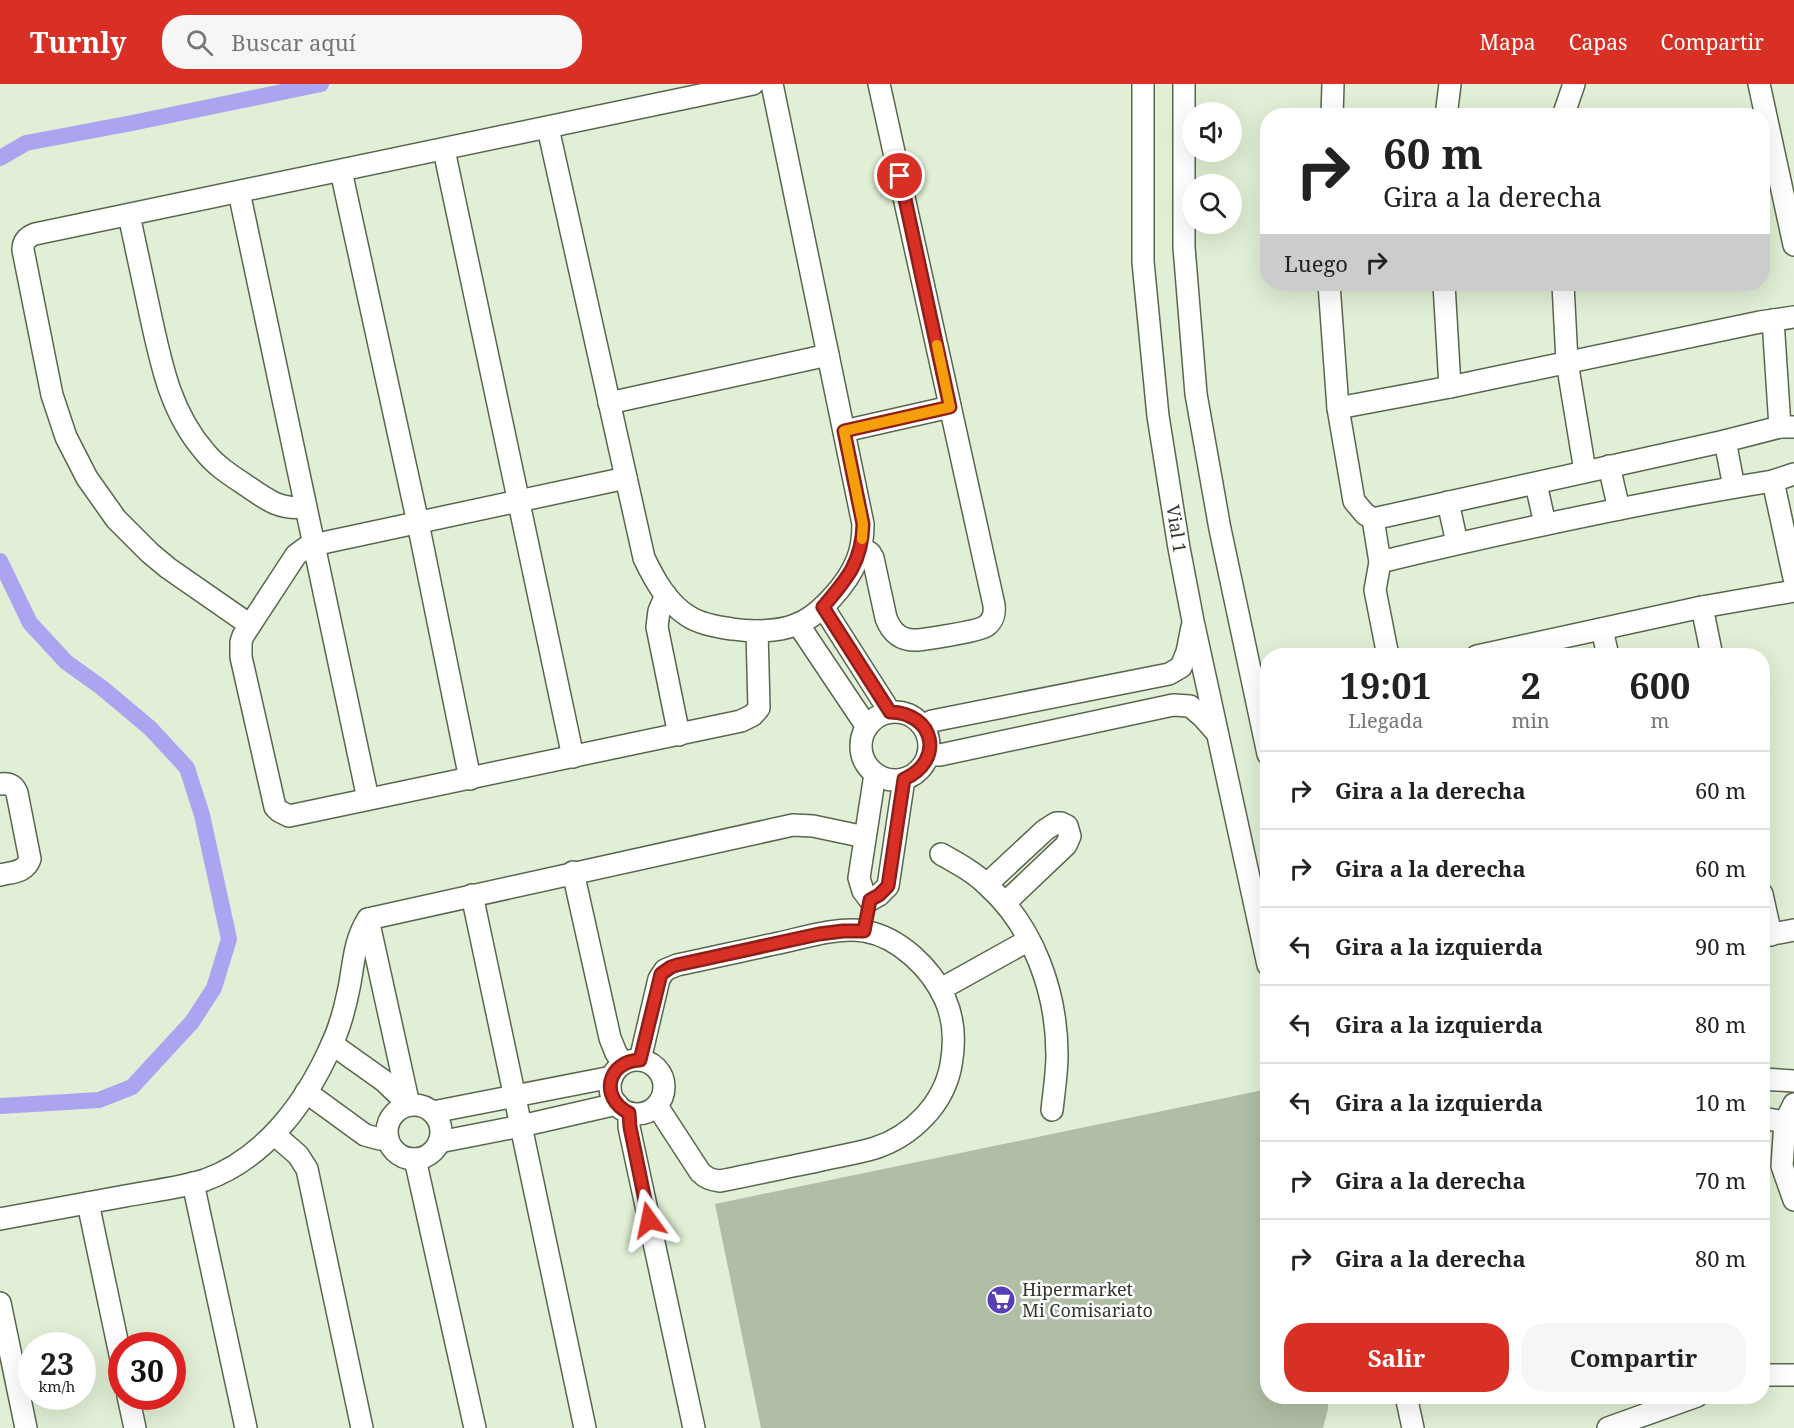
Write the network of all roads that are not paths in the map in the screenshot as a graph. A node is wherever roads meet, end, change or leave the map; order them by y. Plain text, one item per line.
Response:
1 (753, 84) edge
2 (772, 84) edge
3 (879, 84) edge
4 (1143, 84) edge
5 (1184, 84) edge
6 (1333, 84) edge
7 (1450, 84) edge
8 (1574, 84) edge
9 (1759, 84) edge
10 (1332, 108) edge
11 (1447, 108) edge
12 (1566, 108) edge
13 (1762, 108) edge
14 (548, 128) junction
15 (1770, 147) edge
16 (444, 150) junction
17 (341, 171) junction
18 (238, 192) junction
19 (129, 215) junction
20 (1794, 245) edge
21 (1330, 291) edge
22 (1444, 291) edge
23 (1563, 291) edge
24 (1794, 317) edge
25 (1773, 320) junction
26 (828, 355) junction
27 (1567, 362) junction
28 (1450, 387) junction
29 (609, 403) junction
30 (950, 407) junction
31 (1338, 408) junction
32 (1787, 427) edge
33 (844, 431) junction
34 (1725, 441) junction
35 (1609, 466) junction
36 (1585, 471) junction
37 (1794, 474) edge
38 (626, 478) junction
39 (1773, 481) junction
40 (1536, 484) junction
41 (1734, 487) junction
42 (519, 502) junction
43 (1448, 502) junction
44 (305, 507) junction
45 (1619, 509) junction
46 (1372, 519) junction
47 (418, 523) junction
48 (1545, 524) junction
49 (1457, 543) junction
50 (313, 545) junction
51 (861, 548) junction
52 (1380, 562) junction
53 (1794, 578) edge
54 (1794, 591) edge
55 (666, 595) junction
56 (823, 607) junction
57 (1702, 607) junction
58 (1193, 621) junction
59 (798, 624) junction
60 (250, 625) junction
61 (1602, 629) junction
62 (757, 631) junction
63 (1386, 648) edge
64 (1521, 648) edge
65 (1606, 648) edge
66 (1710, 648) edge
67 (890, 712) junction
68 (1260, 717) edge
69 (923, 725) junction
70 (867, 727) junction
71 (1217, 733) junction
72 (679, 735) junction
73 (928, 755) junction
74 (573, 757) junction
75 (875, 774) junction
76 (470, 778) junction
77 (904, 779) junction
78 (0, 784) edge
79 (368, 799) junction
80 (865, 837) junction
81 (941, 854) dead end
82 (573, 872) junction
83 (0, 875) edge
84 (987, 884) junction
85 (472, 895) junction
86 (1260, 899) edge
87 (870, 900) junction
88 (1005, 903) junction
89 (368, 919) junction
90 (1794, 930) edge
91 (864, 931) junction
92 (1770, 934) edge
93 (1029, 940) junction
94 (941, 989) junction
95 (332, 1044) junction
96 (625, 1066) junction
97 (1770, 1080) edge
98 (1794, 1081) edge
99 (306, 1092) junction
100 (514, 1096) junction
101 (409, 1105) junction
102 (657, 1106) junction
103 (623, 1109) junction
104 (1052, 1110) dead end
105 (433, 1112) junction
106 (1790, 1113) edge
107 (1770, 1117) edge
108 (521, 1126) junction
109 (274, 1135) junction
110 (388, 1139) junction
111 (439, 1143) junction
112 (415, 1159) junction
113 (193, 1183) junction
114 (1794, 1200) edge
115 (88, 1203) junction
116 (0, 1219) edge
117 (0, 1303) edge
118 (115, 1332) edge
119 (1794, 1375) edge
120 (1770, 1376) edge
121 (1408, 1404) edge
122 (1675, 1404) edge
123 (131, 1410) edge
124 (26, 1428) edge
125 (135, 1428) edge
126 (246, 1428) edge
127 (362, 1428) edge
128 (476, 1428) edge
129 (585, 1428) edge
130 (694, 1428) edge
131 (1413, 1428) edge
132 (1608, 1428) edge

1 - 14 street
2 - 26 street
3 - 30 street
4 - 58 street, Vial 1
5 - 68 street
6 - 10 street
7 - 11 street
8 - 12 street
9 - 13 street
14 - 16 street
14 - 29 street
15 - 20 street
16 - 17 street
16 - 42 street
17 - 18 street
17 - 47 street
18 - 19 street
18 - 44 street
19 - 44 street
19 - 60 street
21 - 31 street
22 - 28 street
23 - 27 street
24 - 25 street
25 - 27 street
25 - 32 street
26 - 29 street
26 - 33 street
27 - 28 street
27 - 36 street
28 - 31 street
29 - 38 street
30 - 33 street
30 - 51 street
31 - 46 street
32 - 34 street
33 - 51 street
34 - 35 street
34 - 41 street
35 - 36 street
35 - 45 street
36 - 40 street
37 - 39 street
38 - 42 street
38 - 55 street
39 - 41 street
39 - 53 street
40 - 43 street
40 - 48 street
41 - 45 street
42 - 47 street
42 - 74 street
43 - 46 street
43 - 49 street
44 - 50 street
45 - 48 street
46 - 52 street
47 - 50 street
47 - 76 street
48 - 49 street
49 - 52 street
50 - 60 street
50 - 79 street
51 - 56 street
52 - 63 street
54 - 57 street
55 - 62 street
55 - 72 street
56 - 59 street
56 - 67 street
57 - 61 street
57 - 66 street
58 - 69 street
58 - 71 street, Vial 1
59 - 62 street
59 - 70 street
60 - 79 street
61 - 64 street
61 - 65 street
62 - 72 street
67 - 69 street
67 - 70 street
69 - 73 street
70 - 75 street
71 - 73 street
71 - 86 street, Vial 1
72 - 74 street
73 - 77 street
74 - 76 street
75 - 77 street
75 - 80 street
76 - 79 street
77 - 87 street
78 - 83 street
80 - 82 street
80 - 87 street
81 - 84 street
82 - 85 street
82 - 96 street
84 - 88 street
84 - 88 street
85 - 89 street
85 - 100 street
87 - 91 street
88 - 93 street
89 - 95 street
89 - 101 street
90 - 92 street
91 - 94 street
91 - 96 street
93 - 94 street
93 - 104 street
94 - 102 street
95 - 99 street
95 - 101 street
96 - 100 street
96 - 102 street
96 - 103 street
97 - 98 street
99 - 109 street
99 - 110 street
100 - 105 street
100 - 108 street
101 - 105 street
101 - 110 street
102 - 103 street
103 - 108 street
103 - 130 street
105 - 111 street
106 - 107 street
106 - 114 street
108 - 111 street
108 - 129 street
109 - 113 street
109 - 127 street
110 - 112 street
111 - 112 street
112 - 128 street
113 - 115 street
113 - 126 street
115 - 116 street
115 - 118 street
117 - 124 street
119 - 120 street
121 - 131 street
122 - 132 street
123 - 125 street

